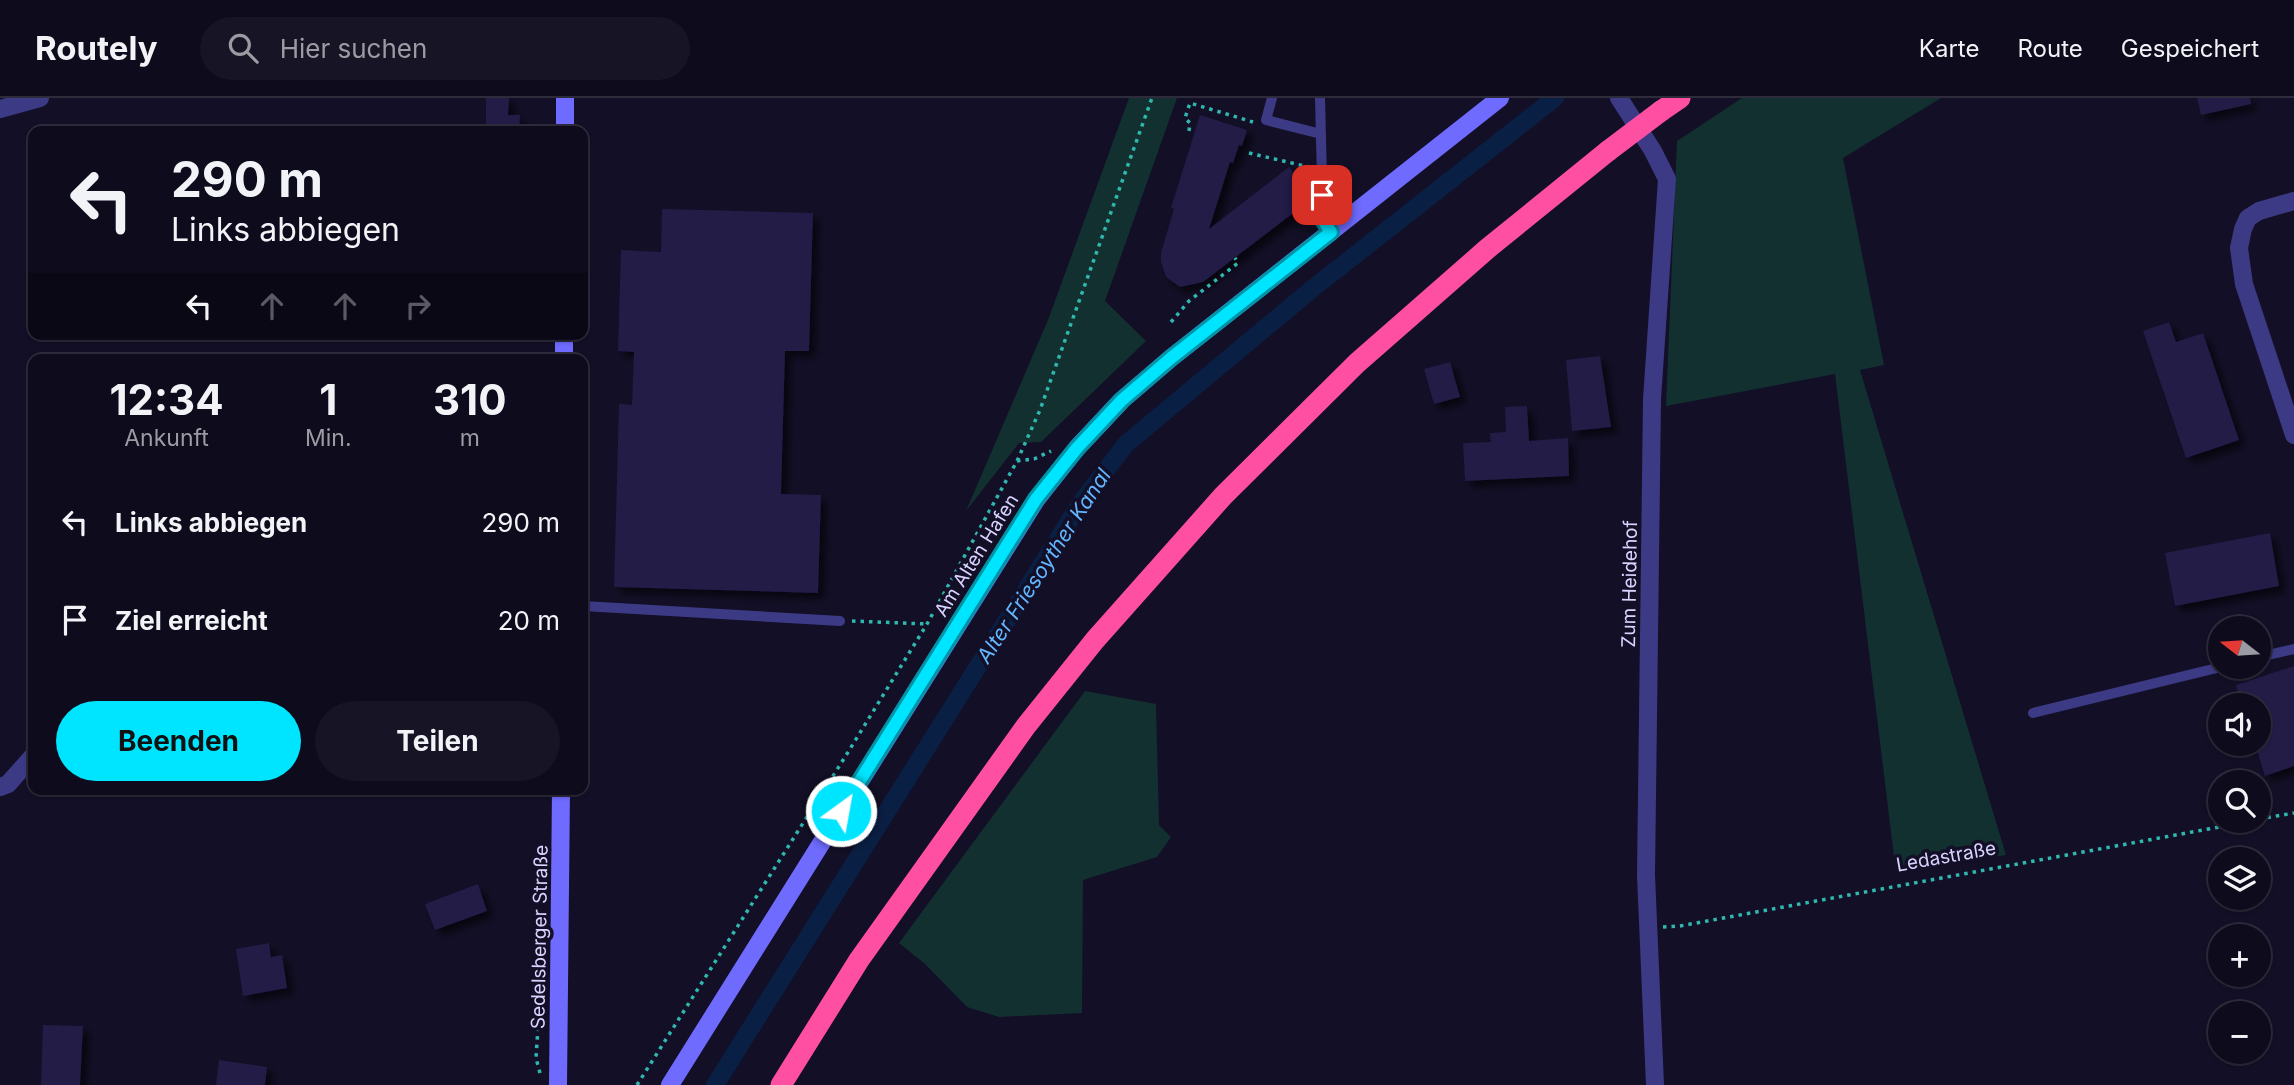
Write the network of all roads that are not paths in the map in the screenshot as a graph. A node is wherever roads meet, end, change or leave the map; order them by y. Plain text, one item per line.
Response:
1 (40, 98) edge
2 (565, 98) edge
3 (1272, 98) edge
4 (1320, 98) edge
5 (1500, 98) edge
6 (1619, 98) edge
7 (1680, 98) edge
8 (0, 108) edge
9 (565, 126) edge
10 (1321, 134) junction
11 (2294, 201) edge
12 (1331, 232) junction
13 (2294, 435) edge
14 (588, 606) edge
15 (840, 621) road end
16 (2294, 649) edge
17 (2272, 654) edge
18 (2208, 670) edge
19 (2033, 713) dead end
20 (28, 762) edge
21 (0, 787) edge
22 (561, 795) edge
23 (558, 1085) edge
24 (670, 1085) edge
25 (781, 1085) edge
26 (1655, 1085) edge

1 - 8 street
2 - 9 street
3 - 10 lane
4 - 10 lane
5 - 12 street, Am Alten Hafen
6 - 26 street, Zum Heidehof
7 - 25 highway, bridge
10 - 12 lane
11 - 13 street
12 - 24 street, Am Alten Hafen
14 - 15 lane
16 - 17 lane
18 - 19 lane
20 - 21 street
22 - 23 street, Sedelsberger Straße

